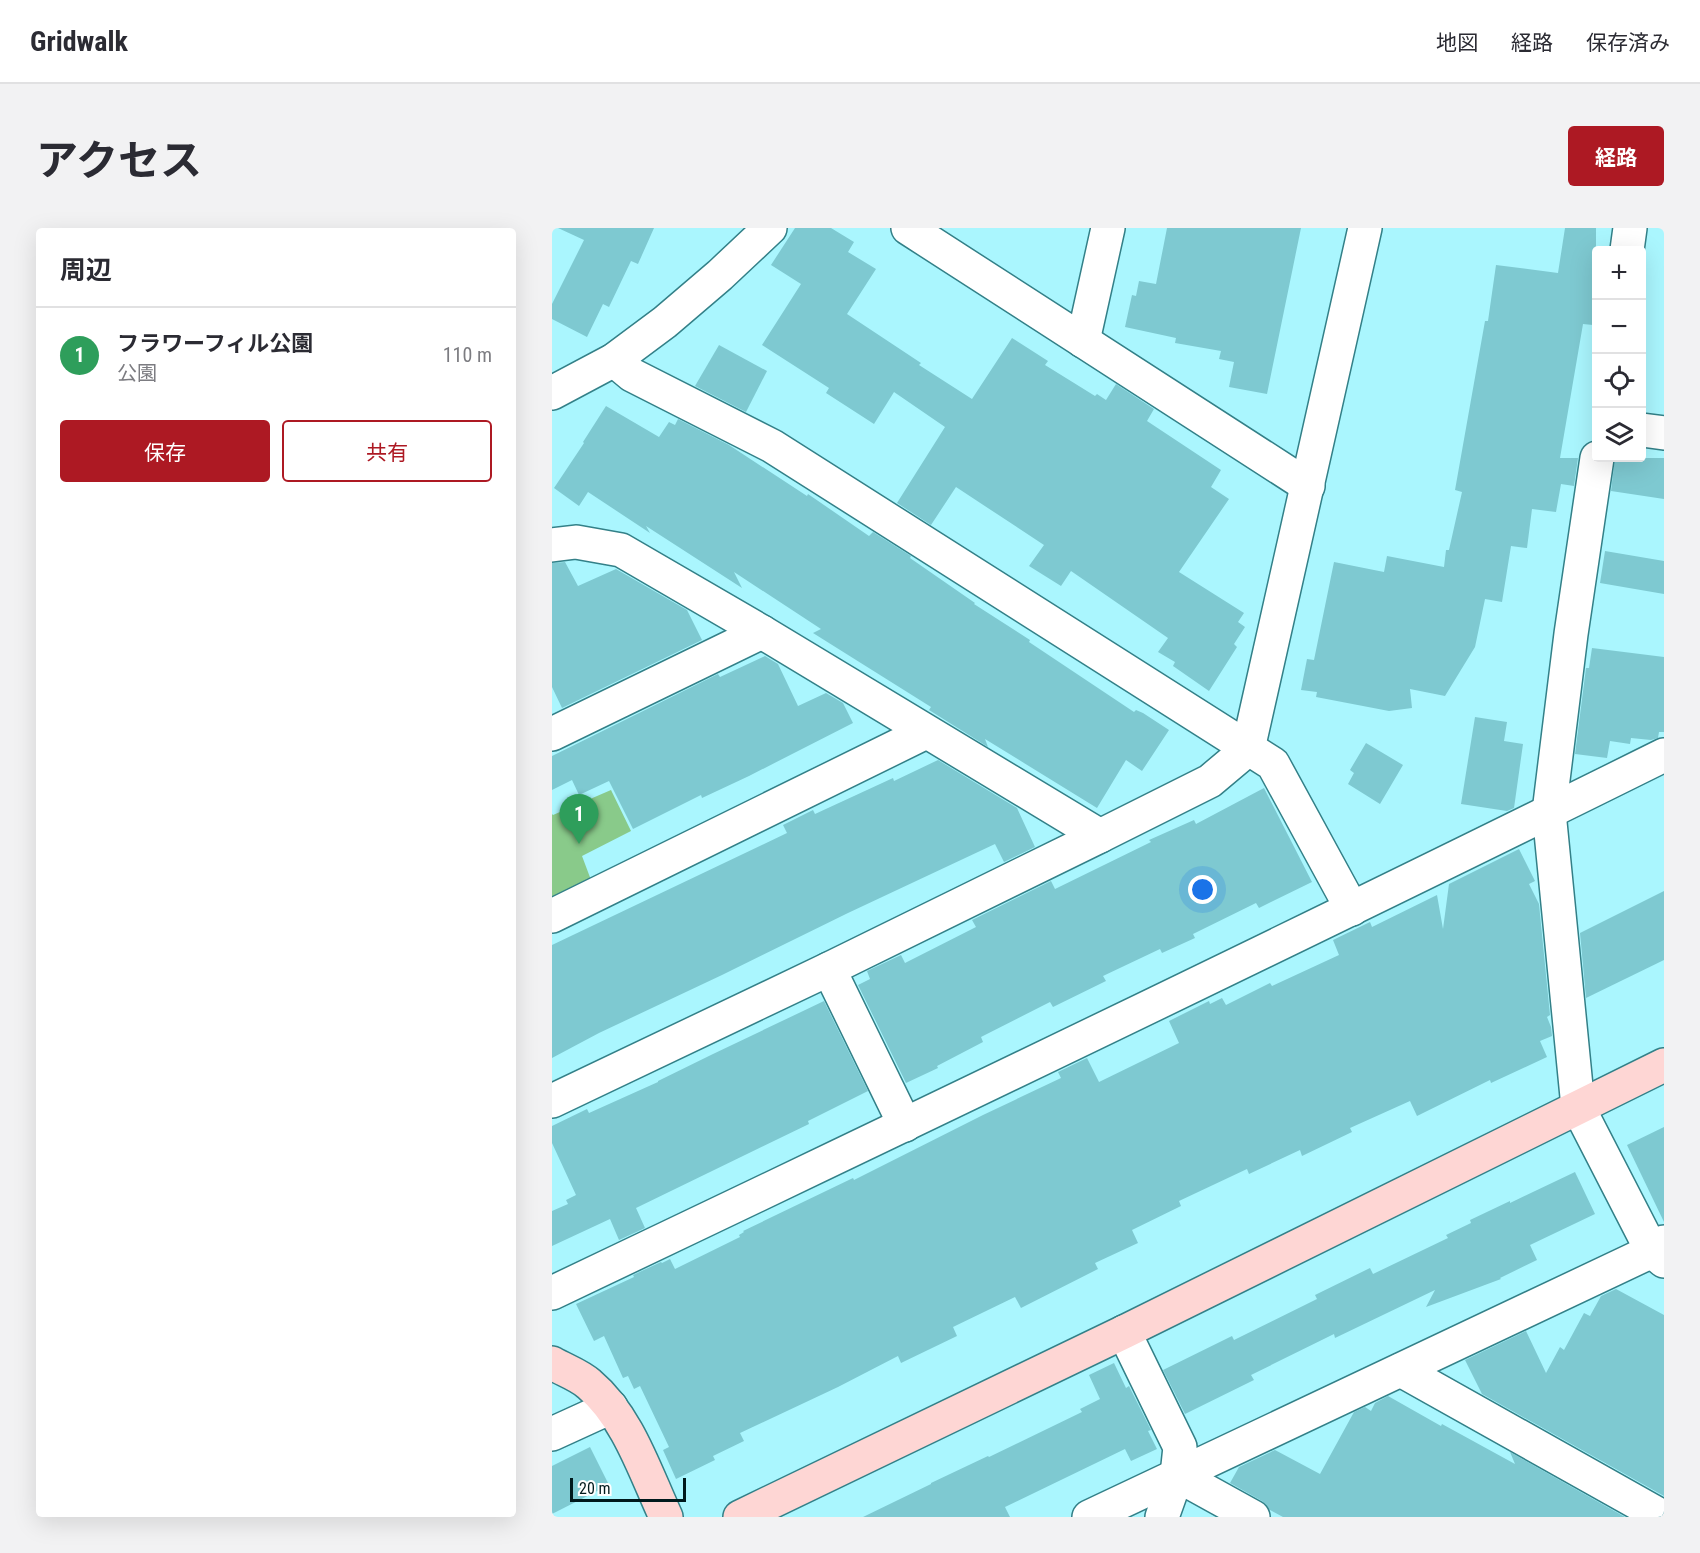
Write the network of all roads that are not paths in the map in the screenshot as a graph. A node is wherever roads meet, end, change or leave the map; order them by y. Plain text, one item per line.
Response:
1 (770, 228) edge
2 (908, 228) edge
3 (1108, 228) edge
4 (1365, 228) edge
5 (1630, 228) edge
6 (1628, 246) edge
7 (1083, 341) junction
8 (614, 360) junction
9 (552, 393) edge
10 (1646, 431) edge
11 (1664, 434) edge
12 (1595, 462) edge
13 (1308, 486) junction
14 (552, 545) edge
15 (762, 632) junction
16 (926, 732) junction
17 (552, 734) edge
18 (1248, 748) junction
19 (1664, 755) edge
20 (1549, 812) junction
21 (1100, 836) junction
22 (1352, 909) junction
23 (552, 916) edge
24 (829, 969) junction
25 (1664, 1065) edge
26 (552, 1101) edge
27 (1578, 1107) junction
28 (905, 1125) junction
29 (1660, 1251) edge
30 (552, 1293) edge
31 (1124, 1332) junction
32 (552, 1363) edge
33 (1401, 1370) junction
34 (611, 1407) junction
35 (552, 1434) edge
36 (1177, 1475) junction
37 (666, 1517) edge
38 (740, 1517) edge
39 (1089, 1517) edge
40 (1162, 1517) edge
41 (1253, 1517) edge
42 (1664, 1517) edge

1 - 8 street
2 - 7 street
3 - 7 street
4 - 13 street
5 - 6 street
7 - 13 street
8 - 9 street
8 - 18 street
10 - 11 street
12 - 20 street
13 - 18 street
14 - 15 street
15 - 16 street
15 - 17 street
16 - 21 street
16 - 23 street
18 - 21 street
18 - 22 street
19 - 20 street
20 - 22 street
20 - 27 street
21 - 24 street
22 - 28 street
24 - 26 street
24 - 28 street
25 - 27 street
27 - 29 street
27 - 31 street
28 - 30 street
29 - 33 street
31 - 36 street
31 - 38 street
32 - 34 street
33 - 36 street
33 - 42 street
34 - 35 street
34 - 37 street
36 - 39 street
36 - 40 street
36 - 41 street

